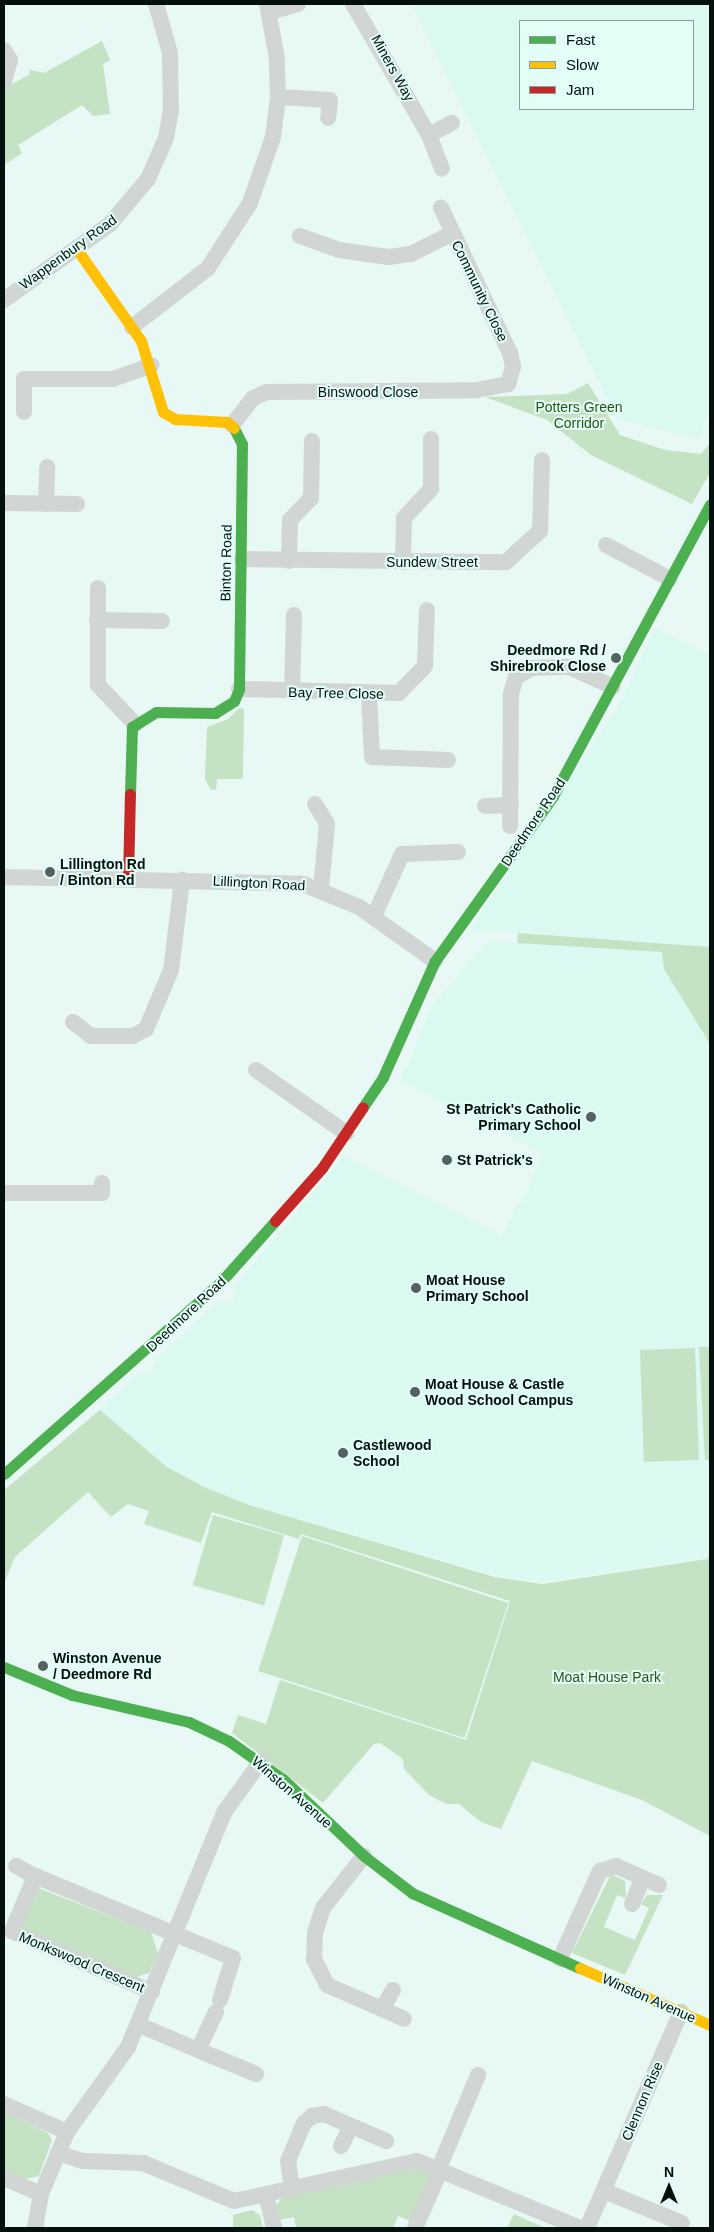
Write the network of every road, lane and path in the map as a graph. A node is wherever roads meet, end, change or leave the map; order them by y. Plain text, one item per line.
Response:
1 (156, 4) edge
2 (298, 4) edge
3 (353, 4) edge
4 (268, 8) edge
5 (4, 50) edge
6 (4, 81) edge
7 (278, 97) junction
8 (328, 118) dead end
9 (452, 123) dead end
10 (429, 135) junction
11 (442, 169) dead end
12 (441, 208) dead end
13 (453, 233) junction
14 (300, 236) dead end
15 (76, 248) junction
16 (4, 300) edge
17 (132, 326) junction
18 (152, 365) junction
19 (511, 375) joint
20 (24, 412) dead end
21 (232, 425) junction
22 (431, 439) dead end
23 (312, 441) dead end
24 (542, 460) dead end
25 (47, 467) dead end
26 (4, 503) edge
27 (46, 504) junction
28 (77, 504) dead end
29 (710, 504) edge
30 (606, 545) dead end
31 (242, 559) junction
32 (289, 561) junction
33 (404, 562) junction
34 (670, 578) junction
35 (98, 588) dead end
36 (427, 610) dead end
37 (294, 615) dead end
38 (97, 620) junction
39 (162, 621) dead end
40 (613, 687) junction
41 (239, 690) junction
42 (292, 692) junction
43 (369, 693) junction
44 (135, 724) junction
45 (448, 760) dead end
46 (315, 804) dead end
47 (510, 805) junction
48 (486, 806) dead end
49 (510, 826) dead end
50 (458, 852) dead end
51 (4, 877) edge
52 (128, 879) junction
53 (182, 880) junction
54 (321, 889) junction
55 (374, 916) junction
56 (435, 961) junction
57 (73, 1022) dead end
58 (256, 1070) dead end
59 (346, 1133) junction
60 (102, 1183) dead end
61 (4, 1194) edge
62 (4, 1474) edge
63 (4, 1667) edge
64 (261, 1761) junction
65 (364, 1856) junction
66 (16, 1866) dead end
67 (35, 1876) junction
68 (643, 1878) junction
69 (660, 1885) dead end
70 (632, 1904) dead end
71 (8, 1930) edge
72 (172, 1934) junction
73 (560, 1959) junction
74 (392, 1990) dead end
75 (152, 1992) junction
76 (382, 2010) junction
77 (681, 2012) junction
78 (404, 2019) dead end
79 (139, 2025) junction
80 (710, 2025) edge
81 (198, 2050) junction
82 (256, 2074) dead end
83 (478, 2075) dead end
84 (4, 2104) edge
85 (351, 2126) junction
86 (67, 2132) junction
87 (386, 2141) dead end
88 (341, 2146) dead end
89 (58, 2153) junction
90 (440, 2169) junction
91 (4, 2178) edge
92 (292, 2189) junction
93 (604, 2191) junction
94 (41, 2194) junction
95 (266, 2195) junction
96 (682, 2223) dead end
97 (35, 2228) edge
98 (274, 2228) edge
99 (415, 2228) edge
100 (580, 2228) edge
101 (586, 2228) edge

1 - 15 street, Wappenbury Road
2 - 4 street
3 - 10 street, Miners Way
4 - 7 street
5 - 6 street
7 - 8 street
7 - 17 street
9 - 10 street
10 - 11 street, Miners Way
12 - 13 street, Community Close
13 - 14 street
13 - 19 street, Community Close
15 - 16 street, Wappenbury Road
15 - 17 street
17 - 18 street
18 - 20 street
18 - 21 street
19 - 21 street, Binswood Close
21 - 31 street, Binton Road
22 - 33 street
23 - 32 street
24 - 33 street, Sundew Street
25 - 27 street
26 - 27 street
27 - 28 street
29 - 34 street, Deedmore Road
30 - 34 street
31 - 32 street, Sundew Street
31 - 41 street, Binton Road
32 - 33 street, Sundew Street
34 - 40 street, Deedmore Road
35 - 38 street
36 - 43 street, Bay Tree Close
37 - 42 street
38 - 39 street
38 - 44 street
40 - 47 street
40 - 56 street, Deedmore Road
41 - 42 street, Bay Tree Close
41 - 44 street
42 - 43 street, Bay Tree Close
43 - 45 street
44 - 52 street
46 - 54 street
47 - 48 street
47 - 49 street
50 - 55 street
51 - 52 street, Lillington Road
52 - 53 street, Lillington Road
53 - 54 street, Lillington Road
53 - 57 street
54 - 55 street, Lillington Road
55 - 56 street, Lillington Road
56 - 59 street, Deedmore Road
58 - 59 street
59 - 62 street, Deedmore Road
60 - 61 street
63 - 64 street, Winston Avenue
64 - 65 street, Winston Avenue
64 - 72 street, Monkswood Crescent
65 - 73 street, Winston Avenue
65 - 76 street
66 - 67 street
67 - 71 street, Monkswood Crescent
67 - 72 street
68 - 69 street
68 - 70 street
68 - 73 street
71 - 75 street, Monkswood Crescent
72 - 75 street, Monkswood Crescent
72 - 81 street
73 - 77 street, Winston Avenue
74 - 76 street
75 - 79 street, Monkswood Crescent
76 - 78 street
77 - 80 street, Winston Avenue
77 - 93 street, Clennon Rise
79 - 81 street
79 - 86 street, Monkswood Crescent
81 - 82 street
83 - 90 street
84 - 86 street
85 - 87 street
85 - 88 street
85 - 92 street
86 - 89 street, Monkswood Crescent
89 - 94 street, Monkswood Crescent
89 - 95 street
90 - 92 street
90 - 99 street
90 - 100 street
91 - 94 street
92 - 95 street
93 - 96 street
93 - 101 street, Clennon Rise
94 - 97 street, Monkswood Crescent
95 - 98 street

